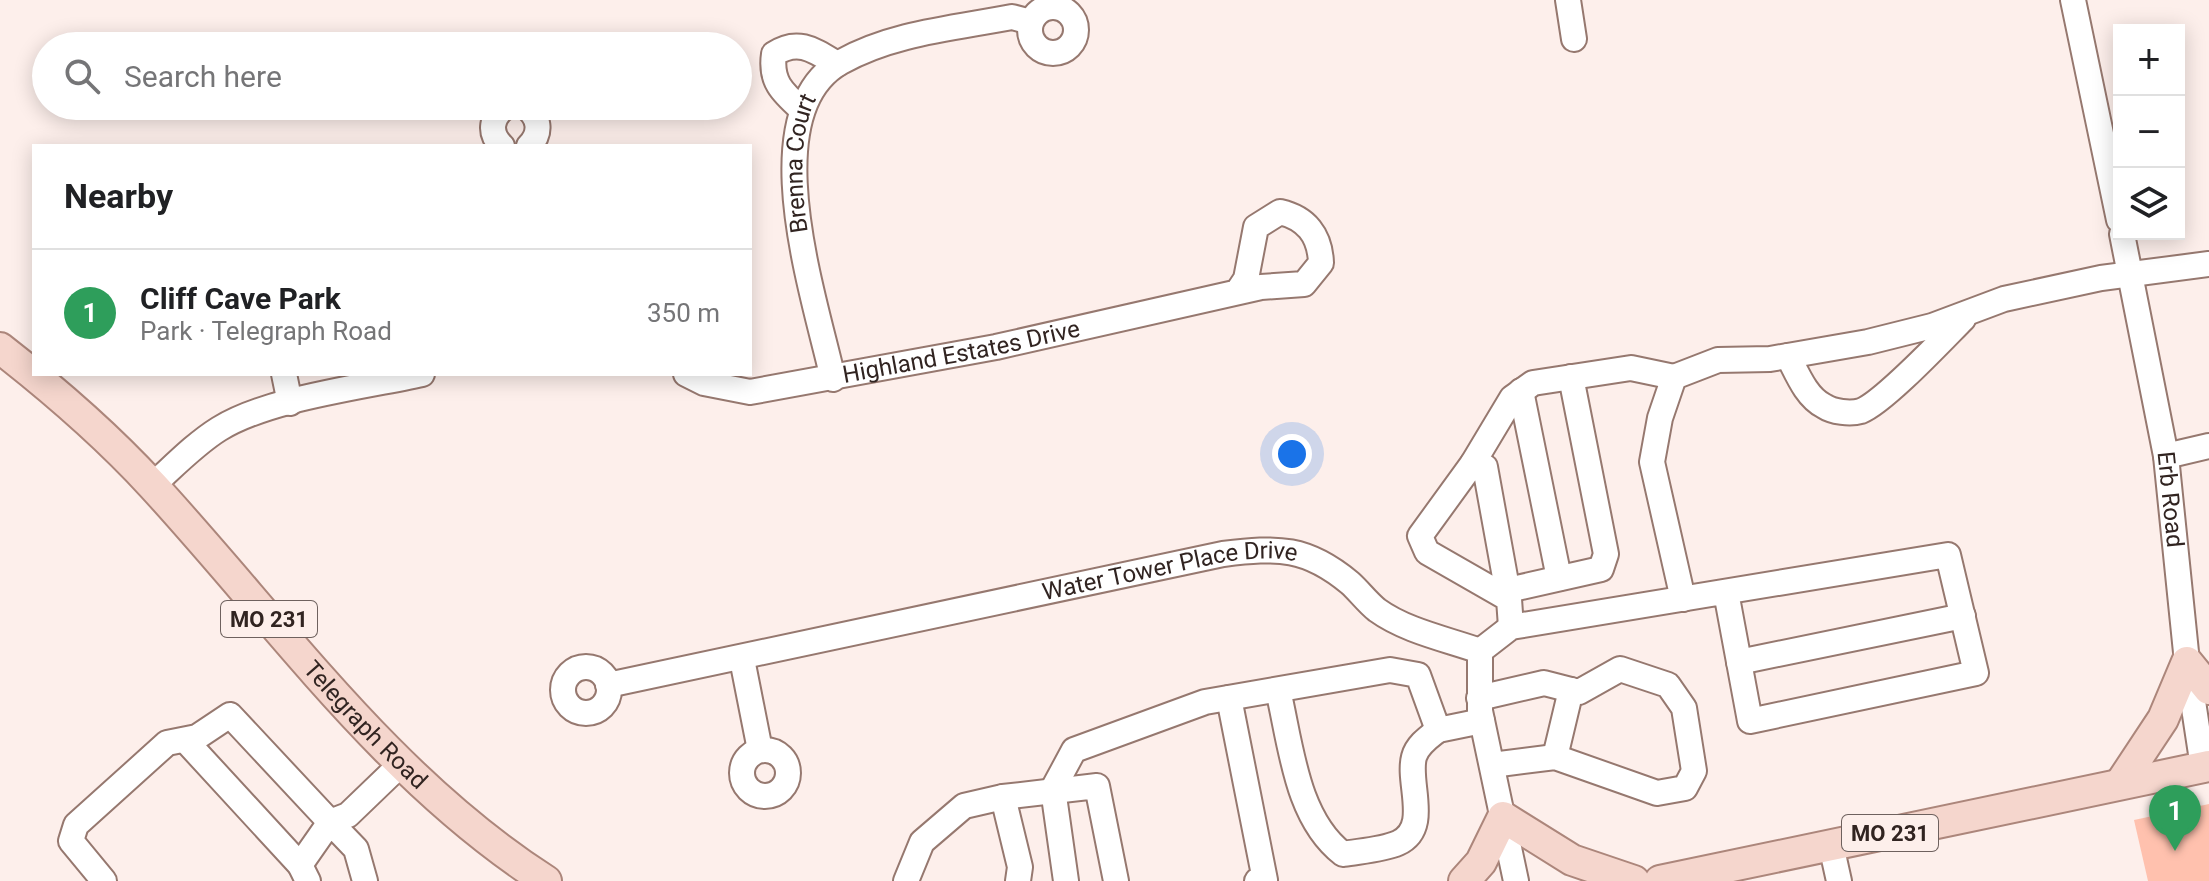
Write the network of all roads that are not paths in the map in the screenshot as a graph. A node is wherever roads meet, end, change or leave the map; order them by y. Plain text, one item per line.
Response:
1 (1568, 0) edge
2 (2073, 0) edge
3 (1031, 22) dead end
4 (1574, 39) dead end
5 (837, 64) junction
6 (801, 109) junction
7 (494, 120) edge
8 (536, 120) edge
9 (501, 144) edge
10 (531, 144) edge
11 (2113, 191) edge
12 (2123, 240) edge
13 (2209, 264) edge
14 (2131, 276) junction
15 (1238, 291) dead end
16 (1970, 312) junction
17 (0, 348) edge
18 (1788, 356) junction
19 (32, 375) edge
20 (33, 376) edge
21 (284, 376) edge
22 (413, 376) edge
23 (690, 376) edge
24 (1571, 377) junction
25 (1674, 377) junction
26 (833, 379) junction
27 (1521, 391) junction
28 (290, 403) junction
29 (2209, 446) edge
30 (2166, 456) junction
31 (1473, 463) junction
32 (153, 485) junction
33 (1559, 578) junction
34 (1726, 592) junction
35 (1509, 594) junction
36 (1683, 599) junction
37 (1963, 616) junction
38 (1511, 627) junction
39 (1480, 651) junction
40 (742, 659) junction
41 (1739, 662) junction
42 (2187, 662) junction
43 (608, 685) dead end
44 (2209, 689) edge
45 (1278, 690) junction
46 (1571, 690) junction
47 (1229, 698) junction
48 (1481, 709) junction
49 (1438, 730) junction
50 (185, 740) junction
51 (760, 750) dead end
52 (1555, 757) junction
53 (400, 765) junction
54 (1492, 765) junction
55 (2206, 766) edge
56 (2120, 784) junction
57 (1053, 789) junction
58 (1003, 797) junction
59 (1503, 817) junction
60 (330, 822) junction
61 (1831, 845) junction
62 (304, 873) edge
63 (104, 881) edge
64 (365, 881) edge
65 (546, 881) edge
66 (906, 881) edge
67 (1018, 881) edge
68 (1066, 881) edge
69 (1116, 881) edge
70 (1257, 881) edge
71 (1464, 881) edge
72 (1516, 881) edge
73 (1634, 881) edge
74 (1660, 881) edge
75 (1839, 881) edge

1 - 4 street
2 - 11 street
3 - 5 street, Brenna Court
5 - 6 street, Brenna Court
5 - 6 street
6 - 26 street, Brenna Court
7 - 9 street
8 - 10 street
12 - 14 street, Erb Road
13 - 14 street
14 - 16 street
14 - 30 street, Erb Road
15 - 26 street, Highland Estates Drive
16 - 18 street
16 - 18 street
17 - 19 main road, Telegraph Road / MO 231
18 - 25 street
20 - 32 main road, Telegraph Road / MO 231
21 - 28 street
22 - 28 street
23 - 26 street, Highland Estates Drive
24 - 25 street
24 - 27 street
24 - 33 street
25 - 36 street
27 - 31 street
27 - 33 street
28 - 32 street
29 - 30 street
30 - 42 street, Erb Road
31 - 35 street
31 - 35 street
32 - 53 main road, Telegraph Road / MO 231
33 - 35 street
34 - 36 street
34 - 37 street
34 - 41 street
35 - 38 street
36 - 38 street
37 - 41 street
37 - 41 street
38 - 39 street
39 - 40 street, Water Tower Place Drive
39 - 48 street
40 - 43 street, Water Tower Place Drive
40 - 51 street
42 - 44 main road
42 - 55 street, Erb Road
42 - 56 main road
45 - 47 street
45 - 49 street
45 - 49 street
46 - 48 street
46 - 52 street
46 - 52 street
47 - 57 street
47 - 70 street
48 - 49 street
48 - 54 street
50 - 60 street
50 - 62 street
50 - 63 street
52 - 54 street
53 - 60 street
53 - 65 main road, Telegraph Road / MO 231
54 - 59 street
55 - 56 main road, MO 231
56 - 61 main road, MO 231
57 - 58 street
57 - 68 street
57 - 69 street
58 - 66 street
58 - 67 street
59 - 71 main road
59 - 72 street
59 - 73 main road
60 - 62 street
60 - 64 street
61 - 74 main road, MO 231
61 - 75 street

